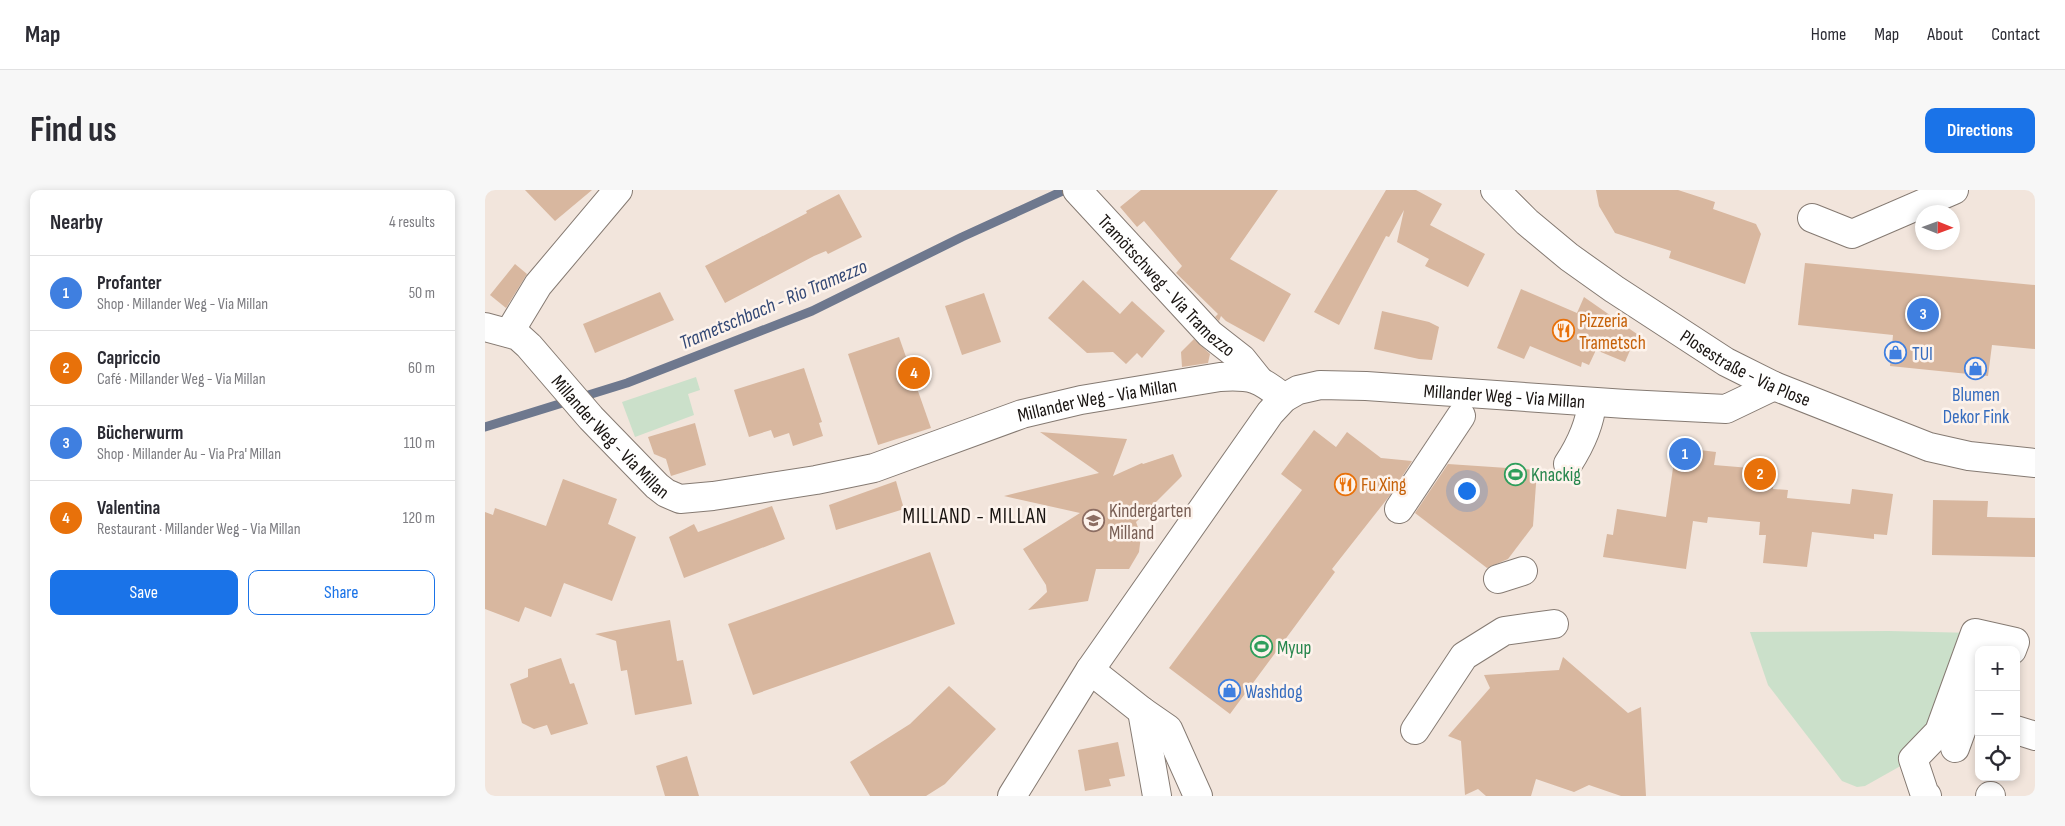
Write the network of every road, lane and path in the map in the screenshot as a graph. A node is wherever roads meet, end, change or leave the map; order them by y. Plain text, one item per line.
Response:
1 (618, 190) edge
2 (1495, 190) edge
3 (1954, 190) edge
4 (1083, 196) edge
5 (1812, 218) dead end
6 (497, 330) edge
7 (1258, 379) junction
8 (1774, 386) junction
9 (1284, 398) junction
10 (1592, 402) junction
11 (1461, 416) dead end
12 (2035, 463) edge
13 (1568, 464) dead end
14 (1399, 509) dead end
15 (1554, 624) dead end
16 (1999, 640) edge
17 (1090, 670) junction
18 (1976, 691) edge
19 (1141, 711) junction
20 (1415, 730) dead end
21 (2020, 731) edge
22 (2035, 736) edge
23 (1955, 748) dead end
24 (1013, 796) edge
25 (1157, 796) edge
26 (1198, 796) edge
27 (1927, 796) edge

1 - 6 street
2 - 8 street, Plosestraße - Via Plose
3 - 5 street
4 - 7 street, Tramötschweg - Via Tramezzo
6 - 7 street, Millander Weg - Via Millan
7 - 9 street, Millander Weg - Via Millan
8 - 10 street, Millander Weg - Via Millan
8 - 12 street, Plosestraße - Via Plose
9 - 10 street, Millander Weg - Via Millan
9 - 17 street
10 - 13 street
11 - 14 street
15 - 20 street
16 - 27 street
17 - 19 street
17 - 24 street
18 - 23 street
19 - 25 street
19 - 26 street
21 - 22 street

